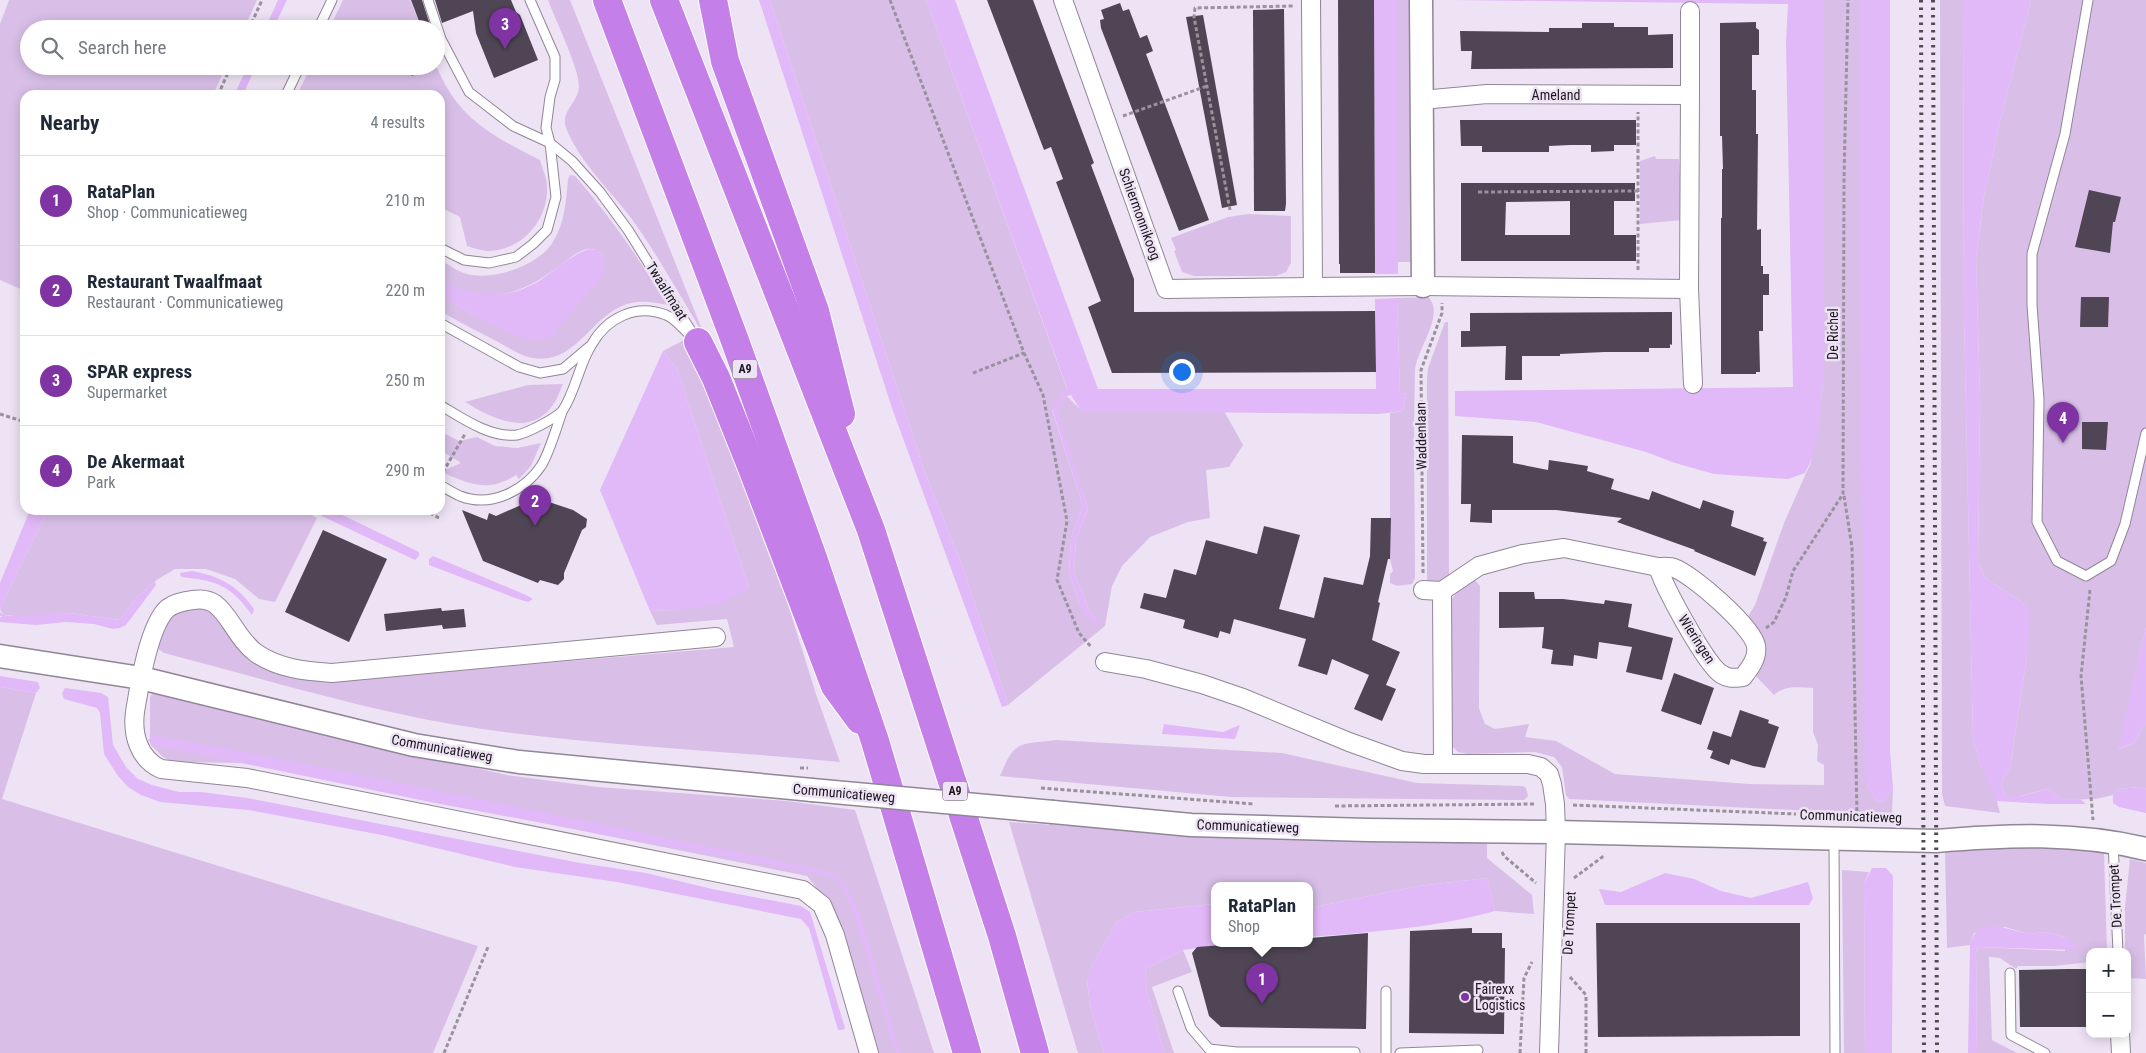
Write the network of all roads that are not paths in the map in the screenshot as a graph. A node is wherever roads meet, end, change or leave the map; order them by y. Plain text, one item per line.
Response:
1 (332, 0) edge
2 (428, 0) edge
3 (530, 0) edge
4 (608, 0) edge
5 (664, 0) edge
6 (713, 0) edge
7 (1063, 0) edge
8 (1421, 0) edge
9 (2088, 0) edge
10 (1311, 3) edge
11 (1690, 11) dead end
12 (322, 20) edge
13 (435, 20) edge
14 (445, 47) edge
15 (296, 75) edge
16 (288, 90) edge
17 (1690, 95) junction
18 (1422, 100) junction
19 (550, 143) junction
20 (445, 250) edge
21 (1432, 286) junction
22 (1313, 287) junction
23 (1689, 289) junction
24 (445, 326) edge
25 (698, 342) junction
26 (592, 344) junction
27 (1693, 384) dead end
28 (445, 408) edge
29 (562, 412) junction
30 (2146, 433) edge
31 (445, 488) edge
32 (871, 530) junction
33 (1658, 567) junction
34 (1423, 590) road end
35 (1442, 591) junction
36 (716, 637) dead end
37 (0, 656) edge
38 (1104, 662) road end
39 (141, 678) junction
40 (875, 741) junction
41 (1443, 764) junction
42 (1556, 832) junction
43 (1834, 838) junction
44 (2113, 841) junction
45 (2146, 849) edge
46 (2118, 948) edge
47 (2010, 973) dead end
48 (1178, 991) dead end
49 (1386, 991) dead end
50 (2120, 1038) edge
51 (1478, 1050) dead end
52 (1237, 1052) edge
53 (1355, 1052) edge
54 (869, 1053) edge
55 (967, 1053) edge
56 (1036, 1053) edge
57 (1386, 1053) edge
58 (1400, 1053) edge
59 (1549, 1053) edge
60 (1835, 1053) edge
61 (2045, 1053) edge
62 (2120, 1053) edge

1 - 12 lane
2 - 13 lane, Twaalfmaat / A9
3 - 19 lane
4 - 40 highway, A9
5 - 32 highway, A9
6 - 32 highway, A9
7 - 22 street, Schiermonnikoog
8 - 18 street
9 - 30 lane
10 - 22 street
11 - 17 street
14 - 19 lane, Twaalfmaat / A9
15 - 16 lane
17 - 18 street, Ameland
17 - 23 street
18 - 21 street
19 - 20 lane
19 - 25 lane, Twaalfmaat / A9
21 - 22 street, Schiermonnikoog
21 - 23 street
23 - 27 street
24 - 26 lane, Twaalfmaat / A9
25 - 26 lane, Twaalfmaat / A9
25 - 40 highway, A9
26 - 29 lane, Twaalfmaat / A9
28 - 29 lane
29 - 31 lane, Twaalfmaat / A9
32 - 56 highway, A9
33 - 33 street, Wieringen
33 - 35 street, Wieringen
34 - 35 street
35 - 41 street
36 - 39 street
37 - 39 street, Communicatieweg
38 - 41 street
39 - 42 street, Communicatieweg, bridge
39 - 54 street
40 - 55 highway, A9
41 - 42 street
42 - 43 street, Communicatieweg
42 - 59 street, De Trompet
43 - 44 street, Communicatieweg
43 - 60 lane
44 - 45 street, Communicatieweg
44 - 46 lane, De Trompet
47 - 61 lane
48 - 52 lane
49 - 57 lane
50 - 62 street
51 - 58 lane
52 - 53 lane

